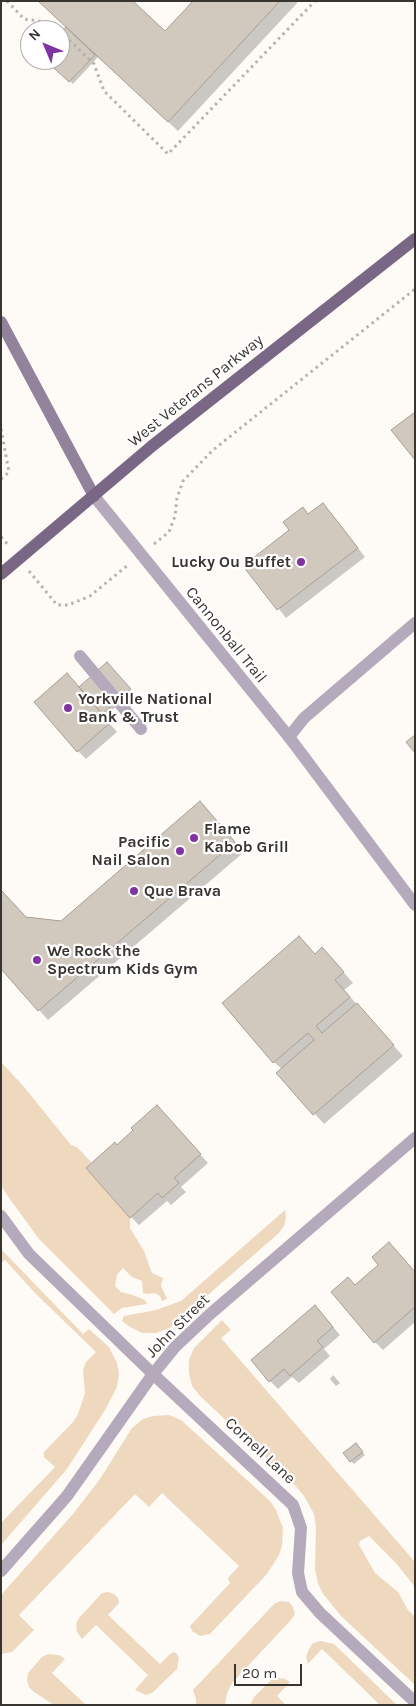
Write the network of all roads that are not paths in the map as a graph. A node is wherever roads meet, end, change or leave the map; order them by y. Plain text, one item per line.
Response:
1 (415, 239) edge
2 (1, 322) edge
3 (94, 496) junction
4 (1, 574) edge
5 (415, 623) edge
6 (80, 656) dead end
7 (141, 729) dead end
8 (289, 737) junction
9 (415, 905) edge
10 (415, 1138) edge
11 (1, 1216) edge
12 (153, 1374) junction
13 (1, 1571) edge
14 (415, 1702) edge

1 - 3 main road, West Veterans Parkway
2 - 3 main road, Cannonball Trail
3 - 4 main road, West Veterans Parkway
3 - 8 street, Cannonball Trail
5 - 8 street
6 - 7 street
8 - 9 street, Cannonball Trail
10 - 12 street, John Street
11 - 12 street, Cornell Lane
12 - 13 street, John Street
12 - 14 street, Cornell Lane

